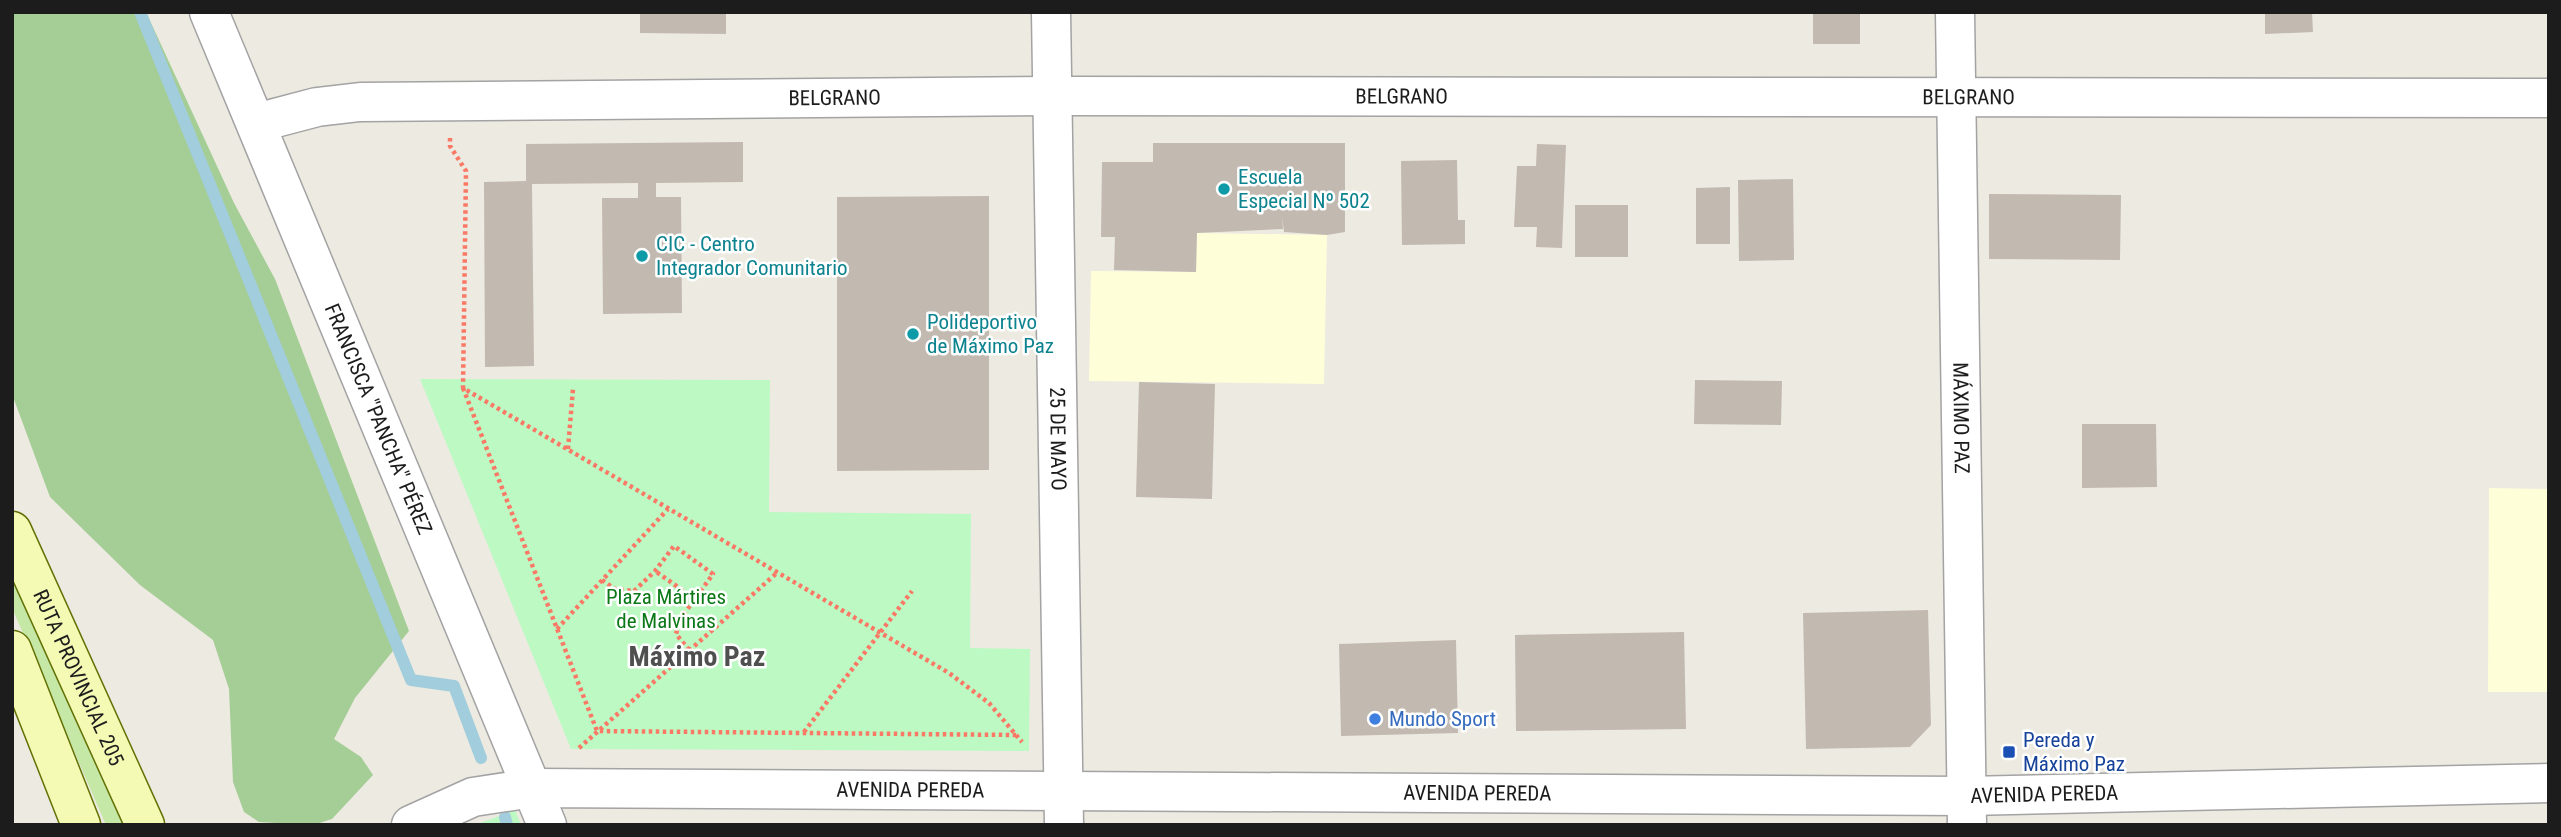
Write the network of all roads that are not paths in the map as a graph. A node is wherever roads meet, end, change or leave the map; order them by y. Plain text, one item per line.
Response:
1 (209, 12) edge
2 (1051, 12) edge
3 (1955, 12) edge
4 (1052, 96) junction
5 (1957, 97) junction
6 (2549, 98) edge
7 (256, 123) junction
8 (12, 531) edge
9 (12, 650) edge
10 (2549, 783) edge
11 (532, 788) junction
12 (1064, 808) edge
13 (1967, 810) edge
14 (81, 825) edge
15 (145, 825) edge
16 (411, 825) edge
17 (547, 825) edge

1 - 7 street, FRANCISCA "PANCHA" PÉREZ
2 - 4 street, 25 DE MAYO
3 - 5 street, MÁXIMO PAZ
4 - 5 street, BELGRANO
4 - 7 street, BELGRANO
4 - 12 street, 25 DE MAYO
5 - 6 street, BELGRANO
5 - 13 street, MÁXIMO PAZ
7 - 11 street, FRANCISCA "PANCHA" PÉREZ
8 - 15 main road, RUTA PROVINCIAL 205
9 - 14 main road
10 - 13 street, AVENIDA PEREDA
11 - 12 street, AVENIDA PEREDA
11 - 16 street, AVENIDA PEREDA
11 - 17 street, FRANCISCA "PANCHA" PÉREZ
12 - 13 street, AVENIDA PEREDA

